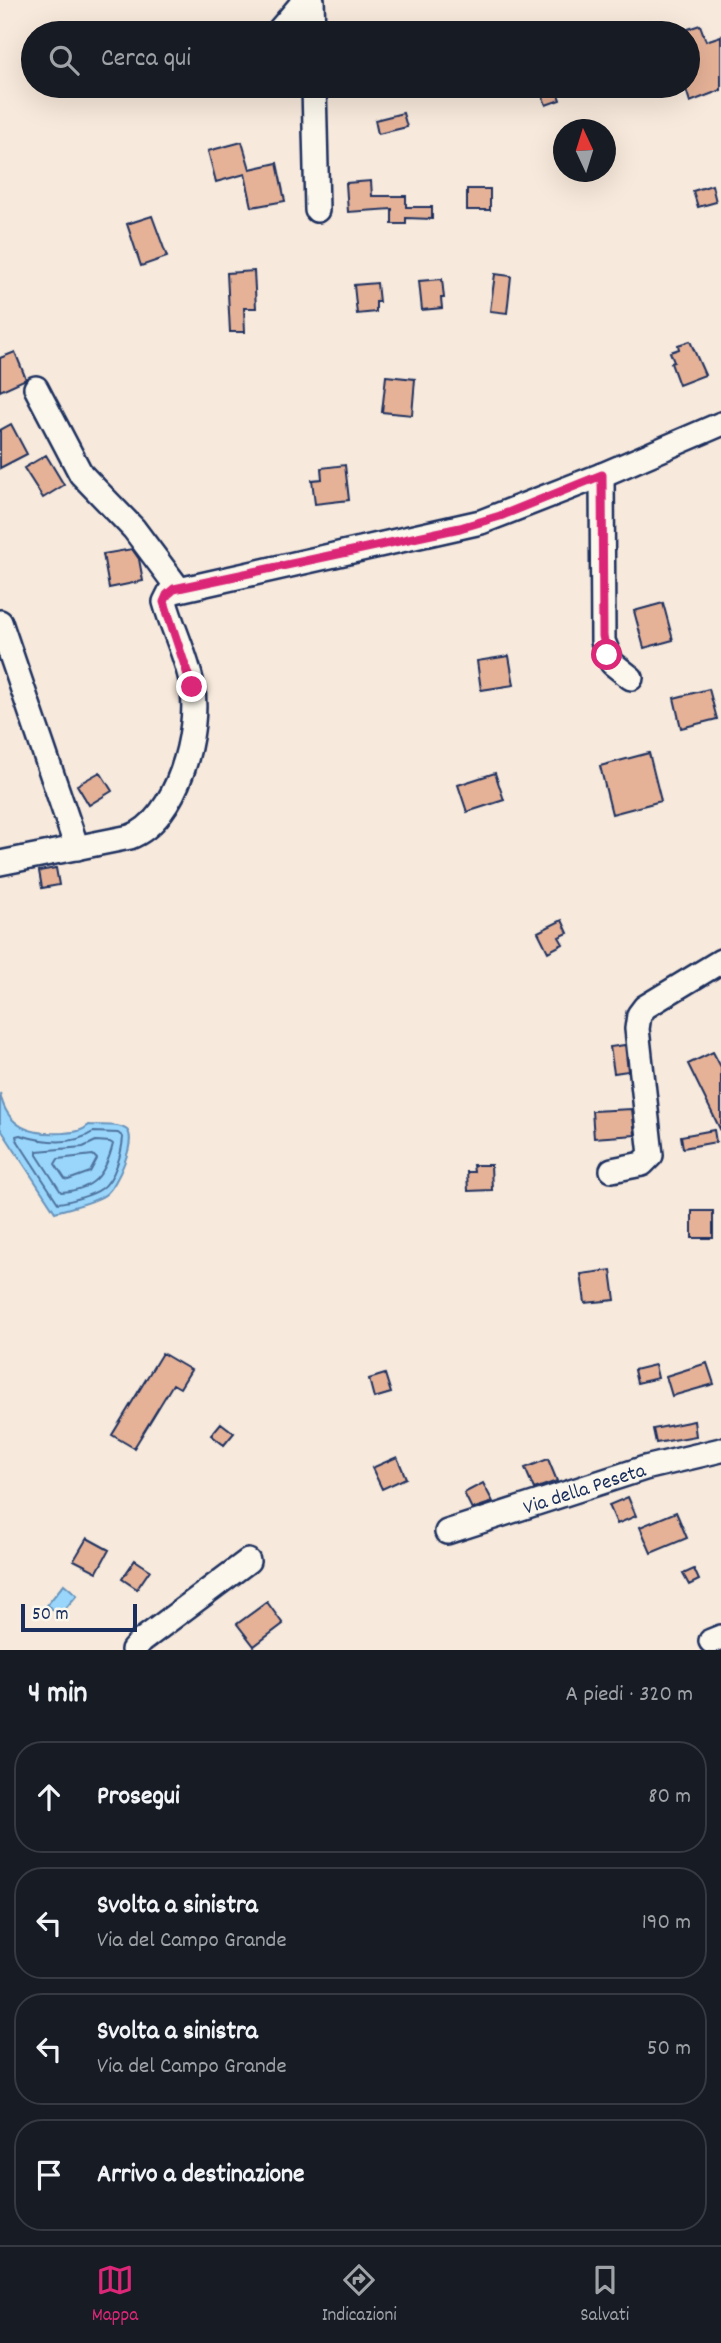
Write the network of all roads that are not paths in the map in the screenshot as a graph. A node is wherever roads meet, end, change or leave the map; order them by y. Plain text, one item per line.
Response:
1 (306, 0) edge
2 (312, 0) edge
3 (288, 21) edge
4 (313, 21) edge
5 (314, 98) edge
6 (317, 210) dead end
7 (36, 388) dead end
8 (721, 424) edge
9 (602, 475) junction
10 (178, 588) junction
11 (0, 622) edge
12 (631, 678) dead end
13 (77, 848) junction
14 (0, 863) edge
15 (721, 961) edge
16 (612, 1170) dead end
17 (721, 1450) edge
18 (447, 1532) dead end
19 (248, 1562) dead end
20 (133, 1650) edge

1 - 3 street
2 - 4 street
5 - 6 street
7 - 10 street
8 - 9 street
9 - 10 street
9 - 12 street
10 - 13 street
11 - 13 street
13 - 14 street
15 - 16 street
17 - 18 street, Via della Peseta
19 - 20 street

